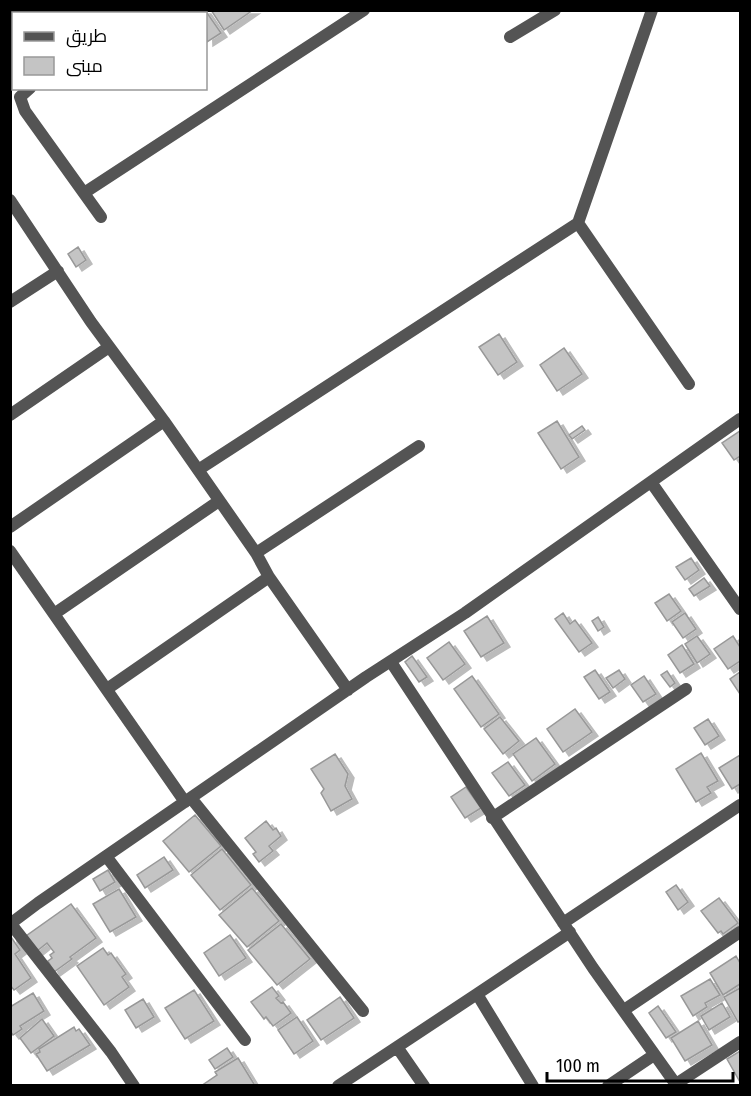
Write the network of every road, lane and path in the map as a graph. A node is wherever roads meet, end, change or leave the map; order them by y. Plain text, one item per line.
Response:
1 (364, 10) edge
2 (555, 10) edge
3 (652, 10) edge
4 (510, 38) dead end
5 (28, 90) edge
6 (84, 193) junction
7 (10, 200) edge
8 (101, 217) dead end
9 (578, 223) junction
10 (58, 271) junction
11 (10, 303) edge
12 (109, 347) junction
13 (689, 384) dead end
14 (10, 415) edge
15 (741, 419) edge
16 (164, 420) junction
17 (419, 446) dead end
18 (198, 470) junction
19 (651, 482) junction
20 (219, 501) junction
21 (10, 527) edge
22 (10, 551) edge
23 (256, 553) junction
24 (269, 577) junction
25 (741, 609) edge
26 (54, 614) junction
27 (391, 662) junction
28 (107, 689) junction
29 (686, 689) dead end
30 (348, 690) junction
31 (188, 800) junction
32 (741, 806) edge
33 (492, 818) junction
34 (106, 856) junction
35 (11, 924) edge
36 (566, 928) junction
37 (741, 932) edge
38 (477, 994) junction
39 (624, 1010) junction
40 (363, 1011) dead end
41 (245, 1040) dead end
42 (741, 1042) edge
43 (397, 1047) junction
44 (654, 1055) junction
45 (677, 1085) edge
46 (134, 1086) edge
47 (338, 1086) edge
48 (424, 1086) edge
49 (533, 1086) edge
50 (608, 1086) edge

1 - 6 street
2 - 4 street
3 - 9 street
5 - 6 street
6 - 8 street
7 - 10 street
9 - 13 street
9 - 18 street
10 - 11 street
10 - 12 street
12 - 14 street
12 - 16 street
15 - 19 street
16 - 18 street
16 - 21 street
17 - 23 street
18 - 20 street
19 - 25 street
19 - 27 street
20 - 23 street
20 - 26 street
22 - 26 street
23 - 24 street
24 - 28 street
24 - 30 street
26 - 28 street
27 - 30 street
27 - 33 street
28 - 31 street
29 - 33 street
30 - 31 street
31 - 34 street
31 - 40 street
32 - 36 street
33 - 36 street
34 - 35 street
34 - 41 street
35 - 46 street
36 - 38 street
36 - 39 street
37 - 39 street
38 - 43 street
38 - 49 street
39 - 44 street
42 - 45 street
43 - 47 street
43 - 48 street
44 - 45 street
44 - 50 street

